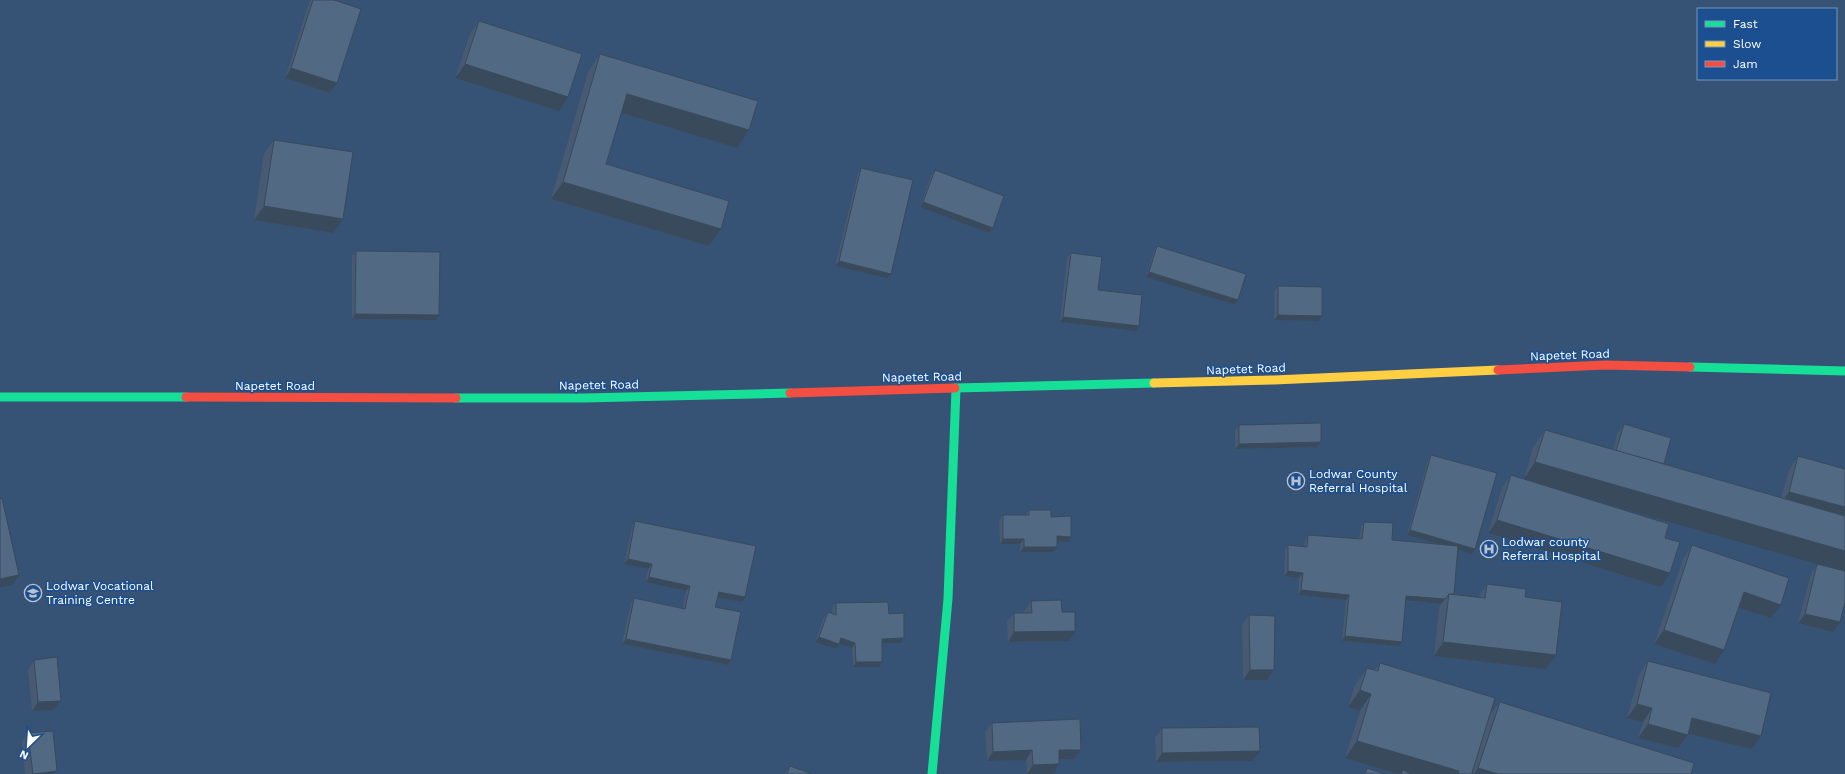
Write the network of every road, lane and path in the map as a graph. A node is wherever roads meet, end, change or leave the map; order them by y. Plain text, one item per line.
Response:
1 (1845, 371) edge
2 (956, 389) junction
3 (0, 397) edge
4 (932, 774) edge

1 - 2 main road, Napetet Road
2 - 3 main road, Napetet Road
2 - 4 main road

